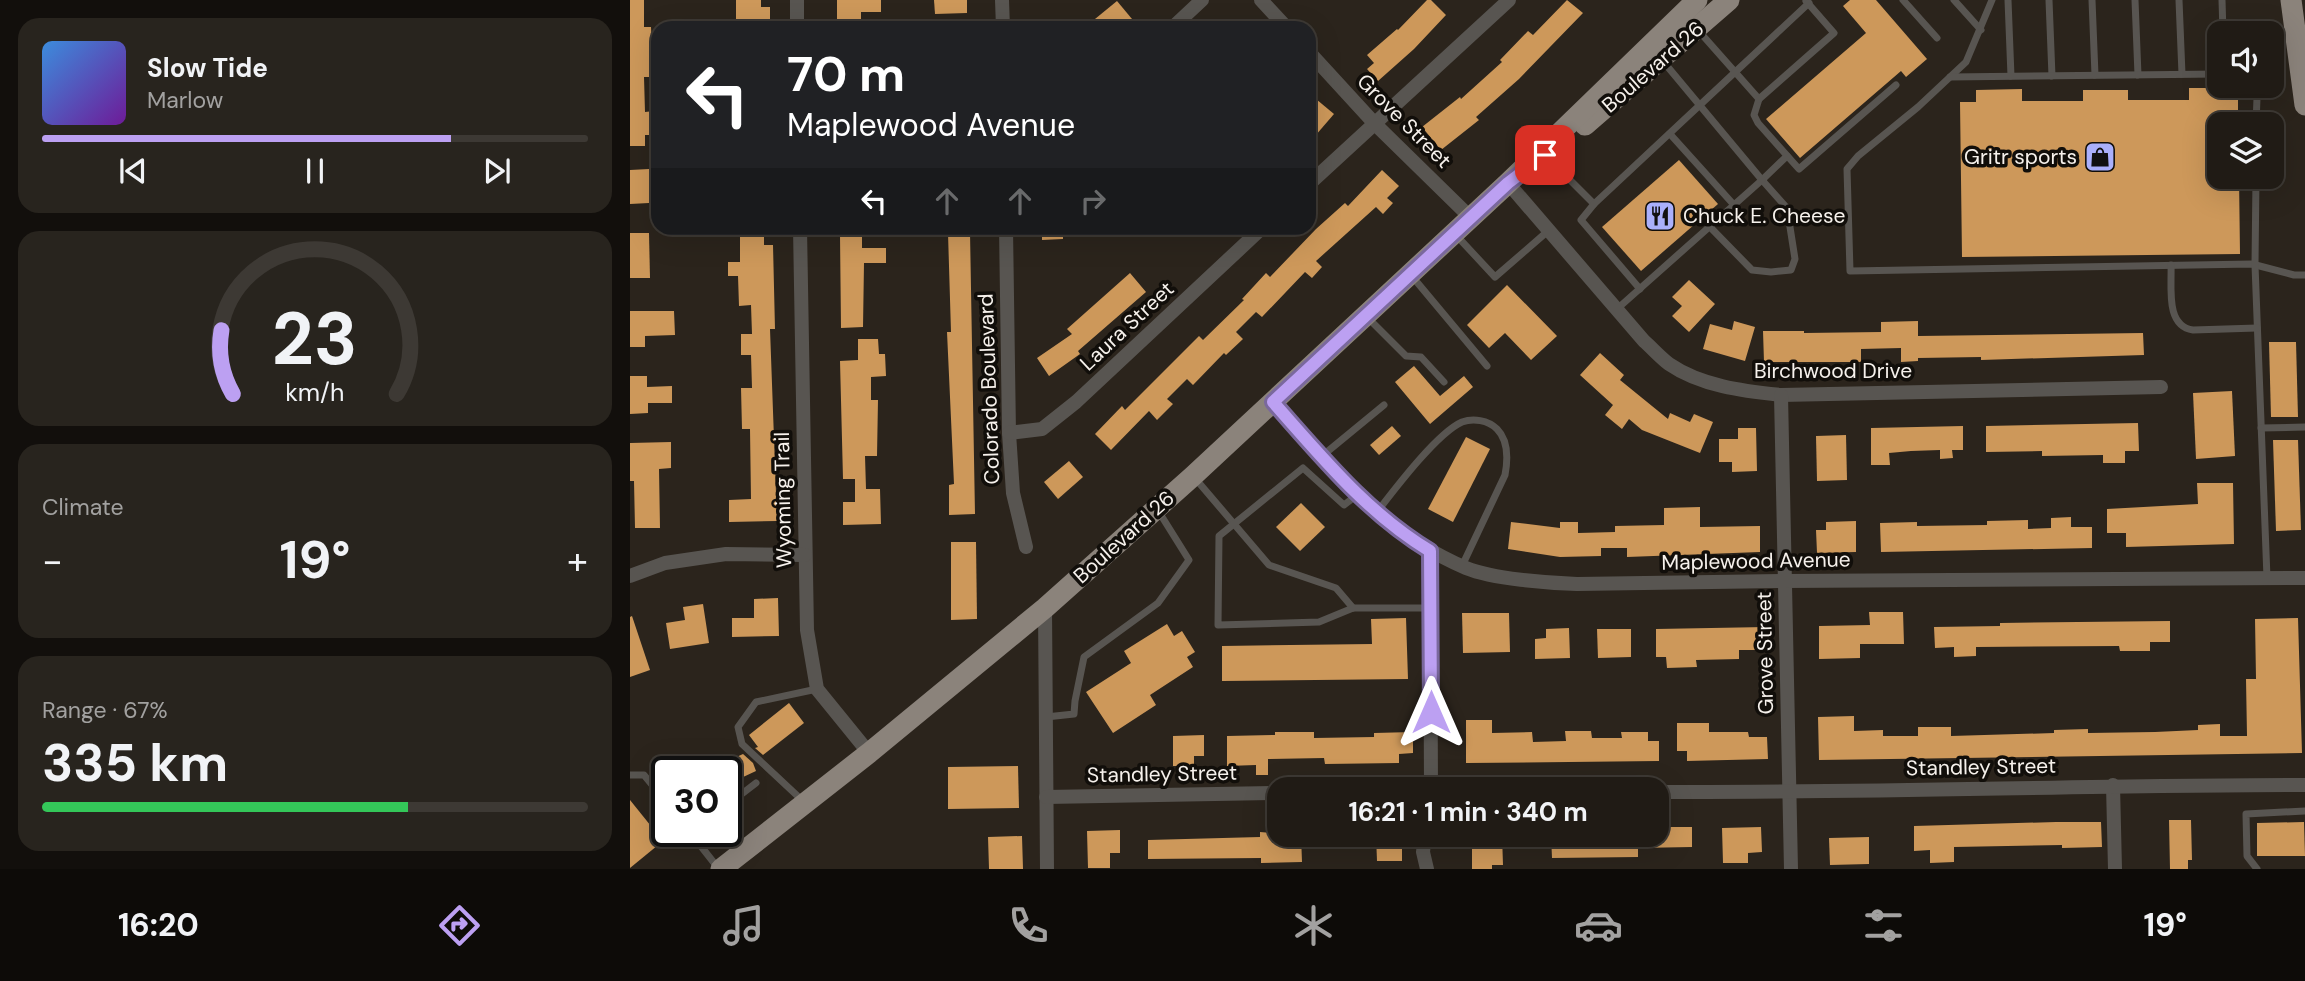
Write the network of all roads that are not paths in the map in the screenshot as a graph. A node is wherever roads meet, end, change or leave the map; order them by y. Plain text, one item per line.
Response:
1 (797, 0) edge
2 (1002, 0) edge
3 (1202, 0) edge
4 (1261, 0) edge
5 (1509, 0) edge
6 (1697, 0) edge
7 (1729, 0) edge
8 (1903, 0) edge
9 (1954, 0) edge
10 (1992, 0) edge
11 (2008, 0) edge
12 (2049, 0) edge
13 (2092, 0) edge
14 (2136, 0) edge
15 (2179, 0) edge
16 (2222, 0) edge
17 (2291, 0) edge
18 (1807, 2) edge
19 (797, 21) edge
20 (1003, 21) edge
21 (1180, 21) edge
22 (1280, 21) edge
23 (2223, 21) edge
24 (1697, 28) junction
25 (1981, 30) junction
26 (1937, 38) dead end
27 (1316, 60) edge
28 (1661, 60) junction
29 (1736, 72) junction
30 (2182, 74) junction
31 (2207, 74) edge
32 (2095, 75) junction
33 (2138, 75) junction
34 (2011, 76) junction
35 (2052, 76) junction
36 (1950, 77) junction
37 (1896, 85) dead end
38 (1759, 99) junction
39 (1700, 106) junction
40 (2305, 106) edge
41 (1375, 124) junction
42 (1670, 134) junction
43 (1545, 155) junction
44 (1787, 156) junction
45 (1316, 178) edge
46 (1762, 180) junction
47 (1508, 183) junction
48 (2256, 189) edge
49 (1594, 204) junction
50 (1734, 205) junction
51 (1471, 218) junction
52 (1710, 227) junction
53 (1548, 230) junction
54 (1455, 233) junction
55 (800, 235) edge
56 (1006, 235) edge
57 (1255, 235) edge
58 (2171, 265) junction
59 (2255, 265) junction
60 (1410, 274) junction
61 (2305, 275) edge
62 (1640, 289) junction
63 (1617, 309) junction
64 (1366, 316) junction
65 (2258, 328) junction
66 (1487, 366) dead end
67 (1444, 382) dead end
68 (2161, 387) dead end
69 (1781, 395) junction
70 (1273, 402) junction
71 (1384, 405) dead end
72 (2305, 426) edge
73 (2261, 428) junction
74 (1009, 433) junction
75 (1321, 456) junction
76 (1193, 476) junction
77 (1357, 495) junction
78 (1157, 508) junction
79 (1376, 513) junction
80 (1233, 523) junction
81 (1026, 547) dead end
82 (1430, 551) junction
83 (805, 555) junction
84 (1462, 566) junction
85 (630, 576) edge
86 (2267, 578) junction
87 (2305, 578) edge
88 (1785, 581) junction
89 (1045, 608) junction
90 (1353, 608) junction
91 (1430, 608) junction
92 (817, 689) junction
93 (1046, 717) junction
94 (869, 753) junction
95 (630, 775) edge
96 (1431, 777) edge
97 (756, 783) dead end
98 (651, 784) edge
99 (2113, 785) junction
100 (2305, 785) edge
101 (1669, 792) edge
102 (1267, 793) edge
103 (1789, 793) junction
104 (742, 794) edge
105 (1046, 797) junction
106 (805, 803) junction
107 (2305, 811) edge
108 (703, 847) edge
109 (1424, 847) edge
110 (720, 869) edge
111 (1046, 869) edge
112 (1427, 869) edge
113 (1791, 869) edge
114 (2115, 869) edge
115 (2257, 869) edge

1 - 19 street
2 - 20 street
3 - 21 street
4 - 22 street
5 - 41 street
6 - 47 main road, Boulevard 26
7 - 24 main road, Boulevard 26
8 - 26 lane
9 - 25 lane
10 - 25 lane
11 - 34 lane
12 - 35 lane
13 - 32 lane
14 - 33 lane
15 - 30 lane
16 - 23 lane
17 - 40 main road
18 - 29 lane
18 - 38 lane
24 - 28 main road, Boulevard 26
24 - 29 lane
25 - 36 lane
27 - 41 street, Grove Street
28 - 39 lane
28 - 43 main road, Boulevard 26
29 - 38 lane
29 - 39 lane
30 - 31 lane
30 - 33 lane
32 - 33 lane
32 - 35 lane
34 - 35 lane
34 - 36 lane
36 - 58 lane
37 - 44 lane
38 - 44 lane
39 - 42 lane
39 - 46 lane
41 - 45 street
41 - 51 street, Grove Street
42 - 49 lane
42 - 50 lane
43 - 47 main road, Boulevard 26
43 - 49 lane
44 - 46 lane
46 - 50 lane
46 - 52 lane
47 - 51 main road, Boulevard 26
47 - 53 street, Birchwood Drive
48 - 59 lane
49 - 62 lane
50 - 52 lane
51 - 54 main road, Boulevard 26
52 - 62 lane
53 - 54 lane
53 - 63 street, Birchwood Drive
54 - 60 main road, Boulevard 26
55 - 83 street, Wyoming Trail
56 - 74 street, Colorado Boulevard
57 - 74 street, Laura Street
58 - 59 lane
58 - 65 lane
59 - 61 lane
59 - 65 lane
60 - 64 main road, Boulevard 26
60 - 66 lane
62 - 63 lane
63 - 69 street, Birchwood Drive
64 - 67 lane
64 - 70 main road, Boulevard 26
65 - 73 lane
68 - 69 street, Birchwood Drive
69 - 88 street, Grove Street
70 - 75 street, Maplewood Avenue
70 - 76 main road, Boulevard 26
71 - 75 lane
72 - 73 lane
73 - 86 lane
74 - 81 street, Colorado Boulevard
75 - 77 street, Maplewood Avenue
76 - 78 main road, Boulevard 26
76 - 80 lane
77 - 79 street, Maplewood Avenue
77 - 80 lane
78 - 89 main road, Boulevard 26
78 - 93 lane
79 - 82 street, Maplewood Avenue
79 - 84 lane
80 - 90 lane
80 - 90 lane
82 - 84 street, Maplewood Avenue
82 - 91 street
83 - 85 street
83 - 92 street, Wyoming Trail
84 - 88 street, Maplewood Avenue
86 - 87 street, Maplewood Avenue
86 - 88 street, Maplewood Avenue
88 - 103 street, Grove Street
89 - 93 street
89 - 94 main road, Boulevard 26
90 - 91 lane
91 - 96 street
92 - 94 street, Wyoming Trail
92 - 106 lane
93 - 105 street
94 - 106 main road, Boulevard 26
95 - 98 lane
97 - 104 lane
99 - 100 street, Standley Street
99 - 103 street, Standley Street
99 - 114 street
101 - 103 street, Standley Street
102 - 105 street, Standley Street
103 - 113 street, Grove Street
105 - 111 street
106 - 110 main road, Boulevard 26
107 - 115 lane
108 - 110 lane
109 - 112 street

